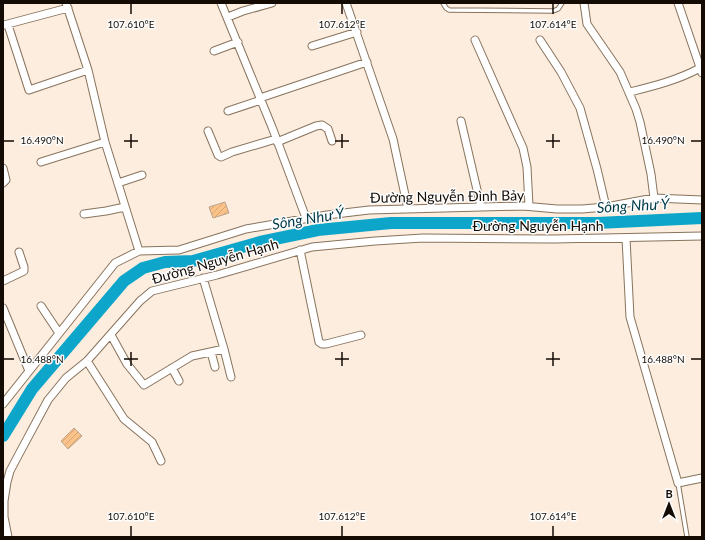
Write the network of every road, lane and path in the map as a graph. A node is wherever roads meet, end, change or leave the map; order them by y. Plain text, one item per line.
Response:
1 (221, 3) edge
2 (272, 3) edge
3 (346, 3) edge
4 (443, 3) edge
5 (562, 3) edge
6 (584, 3) edge
7 (678, 3) edge
8 (67, 6) edge
9 (228, 17) junction
10 (5, 25) edge
11 (357, 32) junction
12 (475, 40) dead end
13 (540, 40) dead end
14 (238, 42) junction
15 (312, 46) dead end
16 (214, 51) dead end
17 (367, 62) junction
18 (88, 70) junction
19 (701, 71) edge
20 (630, 92) junction
21 (260, 99) junction
22 (228, 111) dead end
23 (461, 121) dead end
24 (208, 131) dead end
25 (277, 140) junction
26 (332, 141) dead end
27 (105, 142) junction
28 (42, 162) dead end
29 (3, 168) edge
30 (142, 175) dead end
31 (3, 182) edge
32 (118, 183) junction
33 (654, 198) junction
34 (702, 200) edge
35 (529, 206) junction
36 (125, 207) junction
37 (481, 207) junction
38 (606, 207) junction
39 (408, 209) junction
40 (84, 214) dead end
41 (306, 218) junction
42 (702, 236) edge
43 (626, 238) junction
44 (300, 250) junction
45 (139, 251) junction
46 (19, 252) dead end
47 (203, 278) junction
48 (3, 281) edge
49 (42, 306) dead end
50 (3, 308) edge
51 (59, 333) junction
52 (111, 335) junction
53 (362, 335) dead end
54 (224, 349) junction
55 (210, 352) junction
56 (87, 361) junction
57 (215, 367) dead end
58 (172, 368) junction
59 (29, 371) junction
60 (231, 377) dead end
61 (179, 381) dead end
62 (3, 404) edge
63 (161, 461) dead end
64 (702, 478) edge
65 (678, 483) junction
66 (8, 537) edge
67 (687, 537) edge

1 - 9 street
2 - 9 street
3 - 11 street
4 - 5 lane
6 - 20 street
7 - 19 street
8 - 10 street
8 - 18 street
9 - 14 street
10 - 18 street
11 - 15 street
11 - 17 street
12 - 35 street
13 - 38 street
14 - 16 street
14 - 21 street
17 - 21 street
17 - 39 street
18 - 27 street
19 - 20 street
20 - 33 street
21 - 22 street
21 - 25 street
23 - 37 street
24 - 25 street
25 - 26 street
25 - 41 street
27 - 28 street
27 - 32 street
29 - 31 street
30 - 32 street
32 - 36 street
33 - 34 street, Đường Nguyễn Đình Bảy
33 - 38 street, Đường Nguyễn Đình Bảy
35 - 37 street, Đường Nguyễn Đình Bảy
35 - 38 street, Đường Nguyễn Đình Bảy
36 - 40 street
36 - 45 street
37 - 39 street, Đường Nguyễn Đình Bảy
39 - 41 street, Đường Nguyễn Đình Bảy
41 - 45 street, Đường Nguyễn Đình Bảy
42 - 43 street, Đường Nguyễn Hạnh
43 - 44 street, Đường Nguyễn Hạnh
43 - 65 street
44 - 47 street, Đường Nguyễn Hạnh
44 - 53 street
45 - 51 street, Đường Nguyễn Đình Bảy
46 - 48 street
47 - 52 street, Đường Nguyễn Hạnh
47 - 54 street
49 - 51 street
50 - 59 street
51 - 59 street, Đường Nguyễn Đình Bảy
52 - 56 street, Đường Nguyễn Hạnh
52 - 58 street
54 - 55 street
54 - 60 street
55 - 57 street
55 - 58 street
56 - 63 street
56 - 66 street, Đường Nguyễn Hạnh
58 - 61 street
59 - 62 street, Đường Nguyễn Đình Bảy
64 - 65 street
65 - 67 lane

